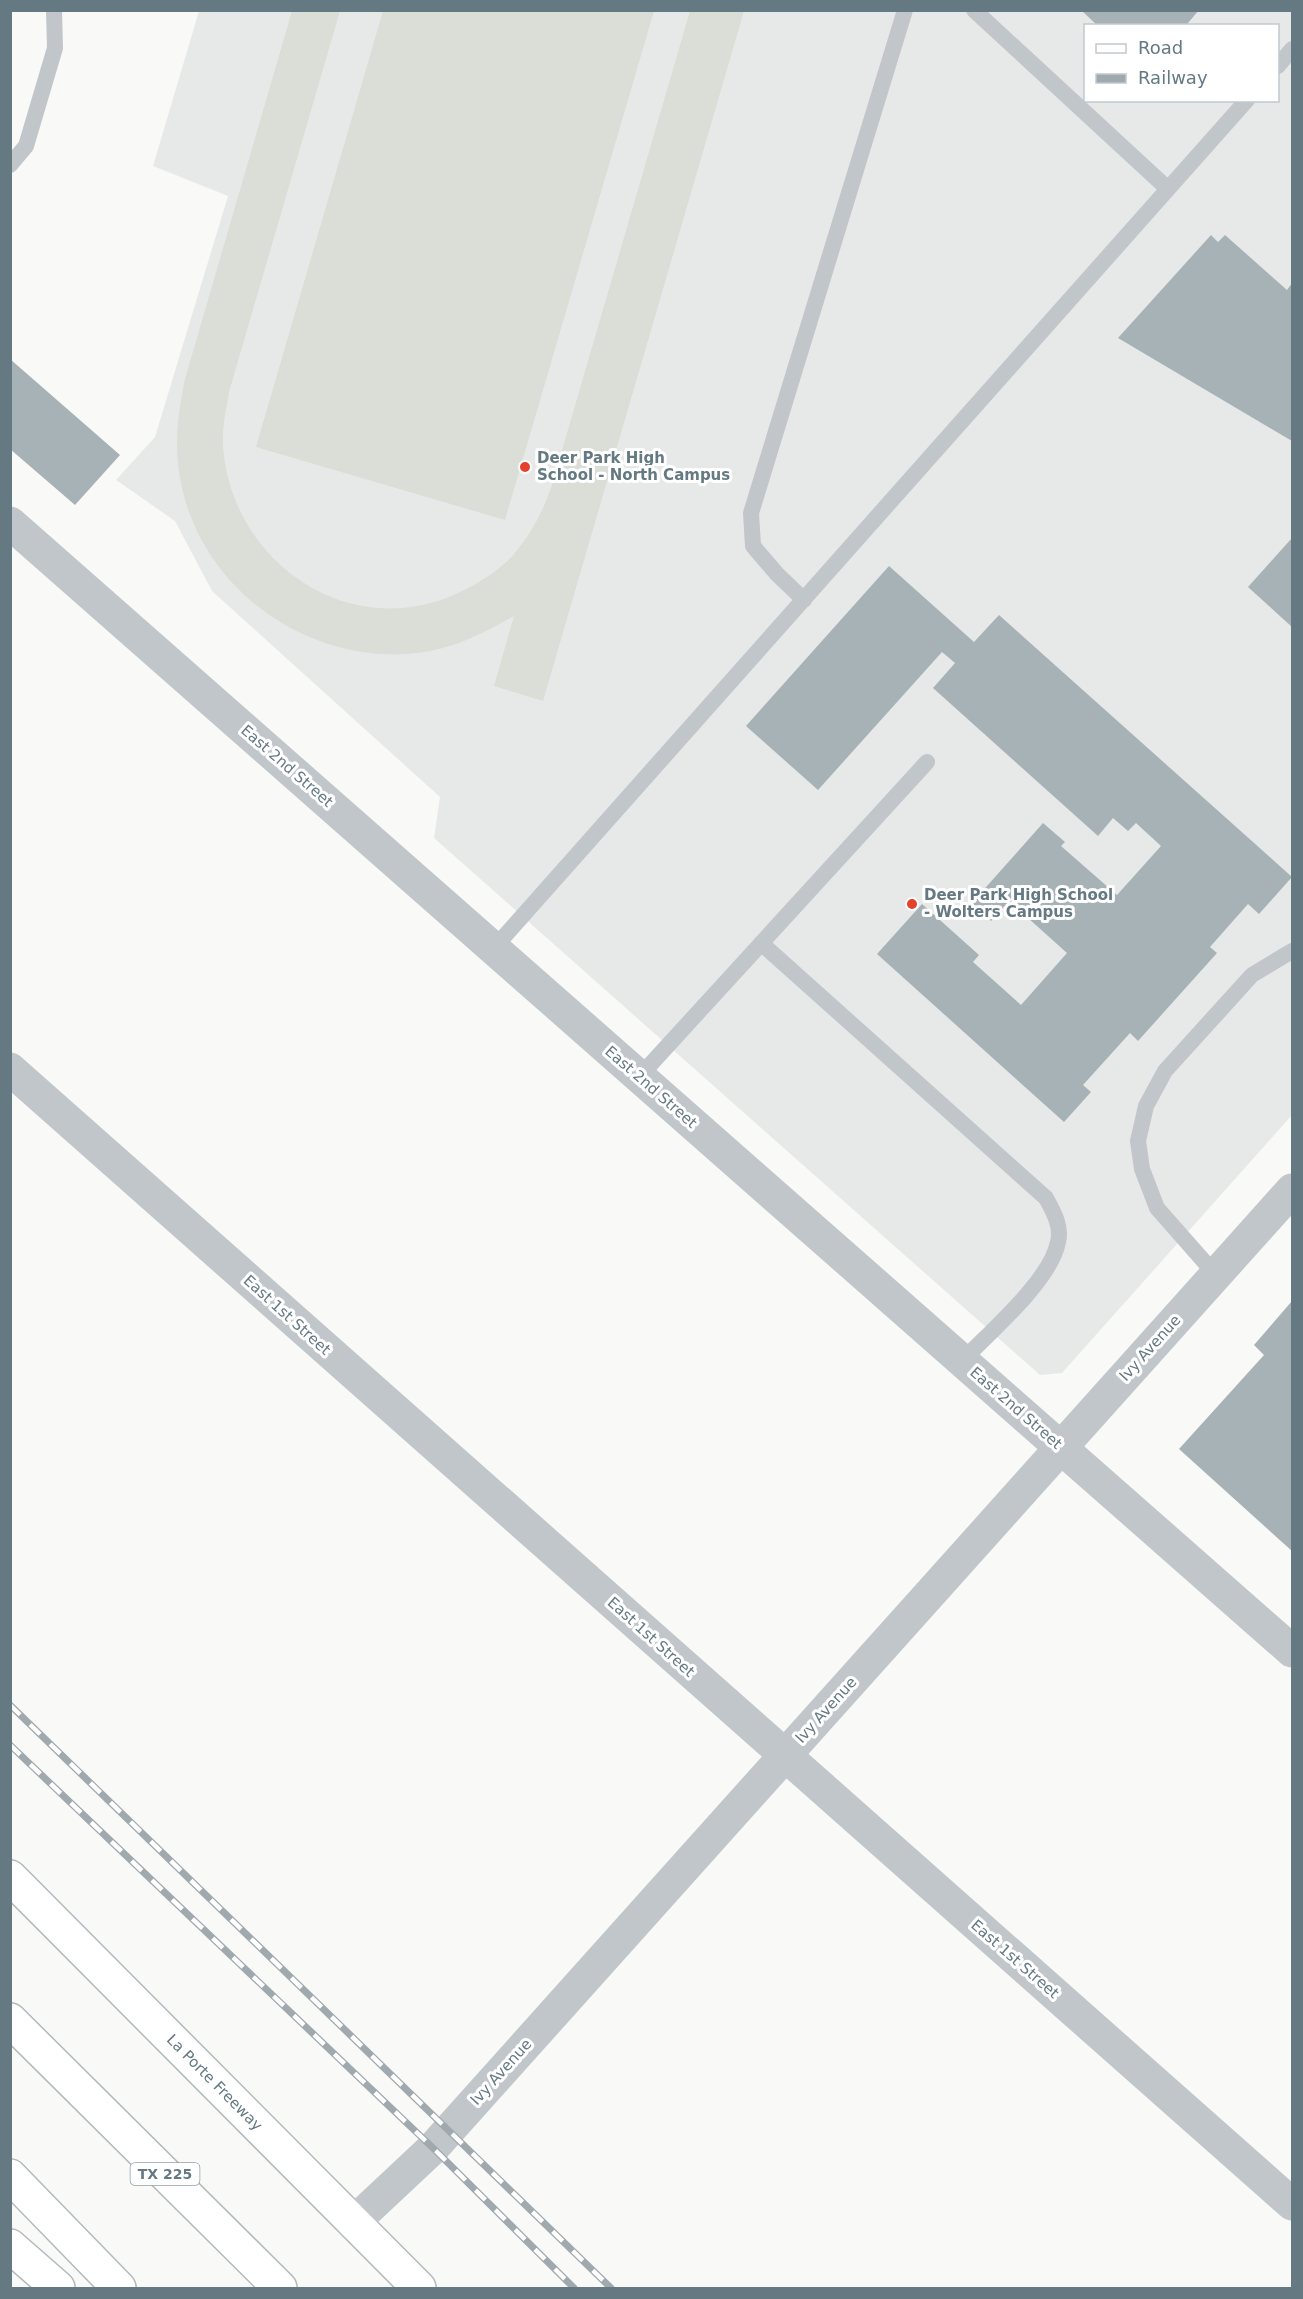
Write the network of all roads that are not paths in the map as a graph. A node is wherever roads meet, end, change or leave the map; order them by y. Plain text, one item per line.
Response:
1 (54, 10) edge
2 (905, 10) edge
3 (974, 10) edge
4 (1293, 49) edge
5 (1279, 65) edge
6 (1245, 102) edge
7 (10, 165) edge
8 (1168, 189) junction
9 (10, 523) edge
10 (804, 600) junction
11 (927, 762) dead end
12 (761, 944) junction
13 (494, 948) junction
14 (1293, 951) edge
15 (10, 1069) edge
16 (639, 1077) junction
17 (1293, 1190) edge
18 (1216, 1275) junction
19 (962, 1361) junction
20 (1061, 1448) junction
21 (1293, 1651) edge
22 (784, 1756) junction
23 (10, 1876) edge
24 (10, 2020) edge
25 (10, 2176) edge
26 (1293, 2204) edge
27 (353, 2223) junction
28 (10, 2246) edge
29 (58, 2289) edge
30 (119, 2289) edge
31 (280, 2289) edge
32 (419, 2289) edge

1 - 7 lane
2 - 10 lane
3 - 8 lane
4 - 5 lane
6 - 8 lane
8 - 10 lane
9 - 13 street, East 2nd Street
10 - 13 lane
11 - 12 lane
12 - 16 lane
12 - 19 lane
13 - 16 street, East 2nd Street
14 - 18 lane
15 - 22 street, East 1st Street
16 - 19 street, East 2nd Street
17 - 18 street, Ivy Avenue
18 - 20 street, Ivy Avenue
19 - 20 street, East 2nd Street
20 - 21 street, East 2nd Street
20 - 22 street, Ivy Avenue
22 - 26 street, East 1st Street
22 - 27 street, Ivy Avenue
23 - 27 main road, La Porte Freeway
24 - 31 main road, TX 225
25 - 30 main road
27 - 32 main road, La Porte Freeway
28 - 29 main road

